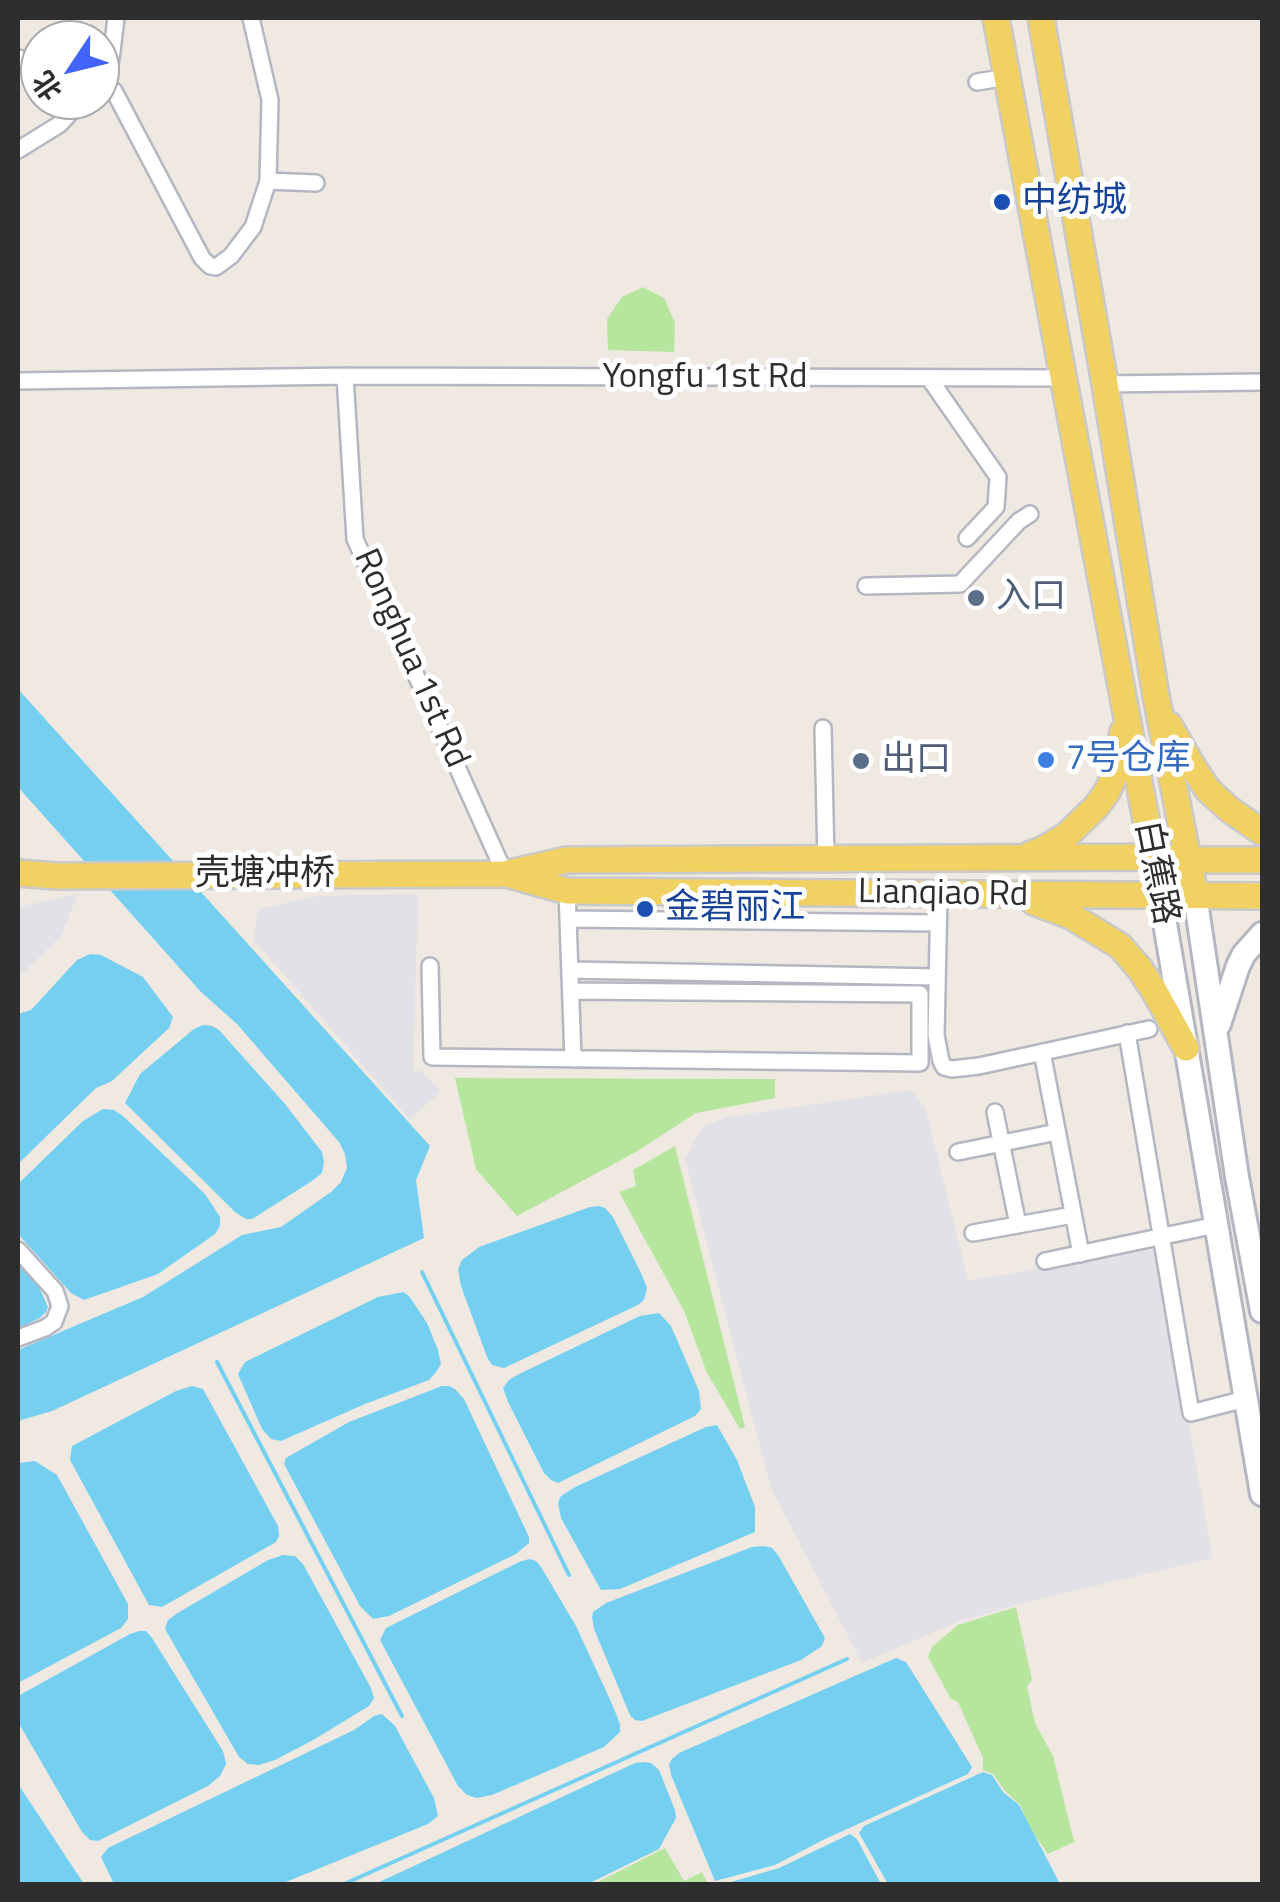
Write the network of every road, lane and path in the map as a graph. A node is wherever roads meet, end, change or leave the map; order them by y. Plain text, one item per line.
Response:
1 (251, 18) edge
2 (996, 18) edge
3 (1041, 18) edge
4 (1007, 77) junction
5 (978, 82) dead end
6 (120, 102) edge
7 (64, 120) edge
8 (18, 150) edge
9 (268, 181) junction
10 (316, 183) dead end
11 (346, 376) junction
12 (929, 378) junction
13 (1064, 378) junction
14 (18, 381) edge
15 (1262, 382) edge
16 (1105, 384) junction
17 (1030, 514) dead end
18 (967, 538) dead end
19 (866, 586) dead end
20 (1146, 631) junction
21 (1112, 634) junction
22 (1156, 696) junction
23 (1124, 707) junction
24 (823, 728) dead end
25 (1262, 832) edge
26 (1152, 857) junction
27 (970, 859) junction
28 (1019, 859) junction
29 (826, 860) junction
30 (1188, 860) junction
31 (1262, 860) edge
32 (18, 873) edge
33 (474, 874) joint
34 (505, 874) junction
35 (56, 876) junction
36 (18, 881) edge
37 (567, 891) junction
38 (1160, 894) junction
39 (939, 895) junction
40 (969, 895) junction
41 (1010, 896) junction
42 (1195, 896) junction
43 (1262, 896) edge
44 (568, 919) junction
45 (938, 923) junction
46 (1262, 934) edge
47 (430, 966) dead end
48 (570, 970) junction
49 (938, 977) junction
50 (571, 990) junction
51 (1149, 1029) dead end
52 (1127, 1034) junction
53 (1217, 1042) junction
54 (1186, 1048) junction
55 (1042, 1052) junction
56 (573, 1059) junction
57 (994, 1112) dead end
58 (1057, 1132) junction
59 (1001, 1143) junction
60 (958, 1152) dead end
61 (1073, 1215) junction
62 (1018, 1225) junction
63 (1216, 1225) junction
64 (973, 1233) dead end
65 (1162, 1236) junction
66 (18, 1250) edge
67 (1080, 1254) junction
68 (1045, 1261) dead end
69 (1262, 1310) edge
70 (18, 1338) edge
71 (1245, 1399) junction
72 (1262, 1494) edge

1 - 9 street
2 - 4 main road, 白蕉路
3 - 16 main road
4 - 5 street
4 - 13 main road, 白蕉路
6 - 9 street
7 - 8 street
9 - 10 street
11 - 12 street, Yongfu 1st Rd
11 - 14 street, Yongfu 1st Rd
11 - 34 street, Ronghua 1st Rd
12 - 13 street, Yongfu 1st Rd
12 - 18 street
13 - 21 main road, 白蕉路
15 - 16 street
16 - 20 main road
17 - 19 street
20 - 21 main road
20 - 22 main road
21 - 23 main road, 白蕉路
22 - 25 main road
22 - 30 main road
23 - 26 main road, 白蕉路
23 - 28 main road
24 - 29 street
26 - 28 main road, Lianqiao Rd
26 - 30 main road, Lianqiao Rd
26 - 38 main road, 白蕉路
27 - 28 main road, Lianqiao Rd
27 - 29 main road, Lianqiao Rd
27 - 40 main road
29 - 34 main road, Lianqiao Rd
30 - 31 main road, Lianqiao Rd
30 - 42 main road
32 - 35 main road
33 - 34 main road, Lianqiao Rd
33 - 35 main road, 壳塘冲桥
34 - 37 main road, Lianqiao Rd
35 - 36 main road
37 - 39 main road, Lianqiao Rd
37 - 44 street
38 - 41 main road, Lianqiao Rd
38 - 42 main road, Lianqiao Rd
38 - 54 main road, 白蕉路
39 - 40 main road, Lianqiao Rd
39 - 45 street
40 - 41 main road, Lianqiao Rd
41 - 54 main road
42 - 43 main road, Lianqiao Rd
42 - 53 main road
44 - 45 street
44 - 48 street
45 - 49 street
46 - 53 main road
47 - 56 street
48 - 49 street
48 - 50 street
49 - 55 street
50 - 56 street
50 - 56 street
51 - 52 street
52 - 55 street
52 - 65 street
53 - 69 main road
54 - 63 main road, 白蕉路
55 - 58 street
57 - 59 street
58 - 59 street
58 - 61 street
59 - 60 street
59 - 62 street
61 - 62 street
61 - 67 street
62 - 64 street
63 - 65 street
63 - 71 main road, 白蕉路
65 - 67 street
65 - 71 street
66 - 70 street
67 - 68 street
71 - 72 main road, 白蕉路

